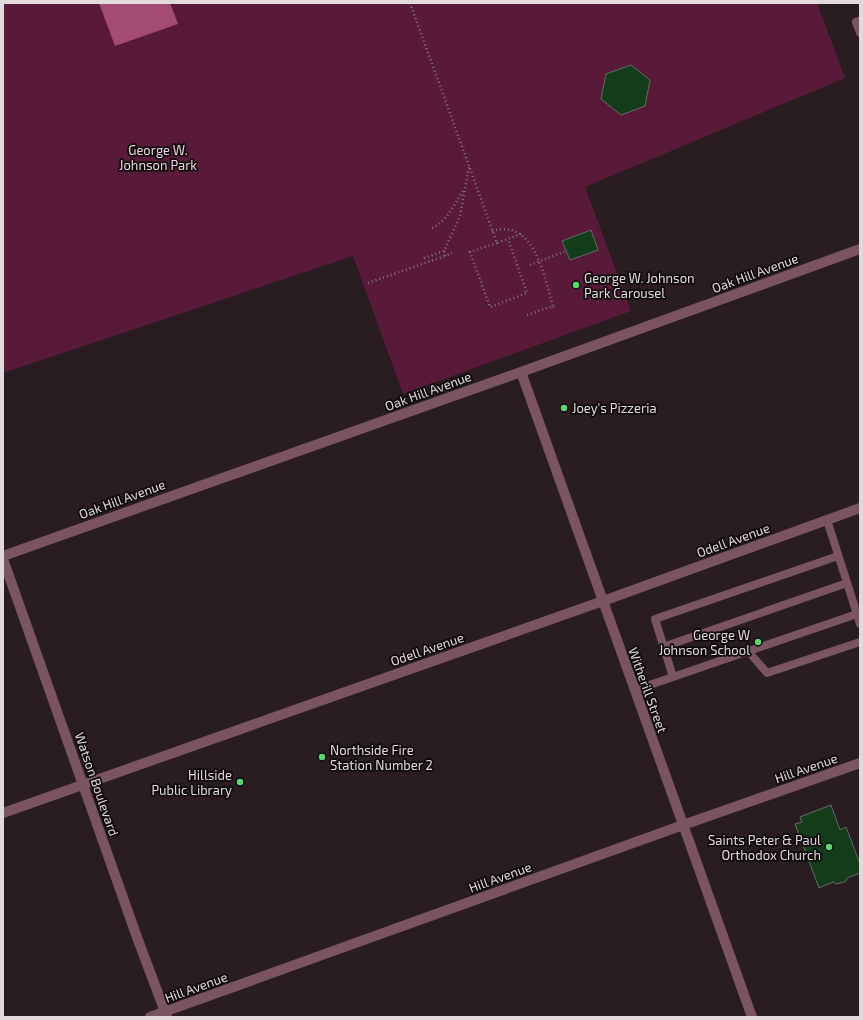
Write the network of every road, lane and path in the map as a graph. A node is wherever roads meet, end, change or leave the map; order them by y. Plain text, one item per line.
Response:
1 (410, 3) edge
2 (860, 21) edge
3 (860, 33) edge
4 (469, 166) junction
5 (465, 189) junction
6 (432, 228) dead end
7 (492, 231) junction
8 (521, 234) junction
9 (508, 239) junction
10 (497, 243) junction
11 (860, 249) edge
12 (444, 251) junction
13 (566, 251) dead end
14 (452, 253) dead end
15 (445, 257) junction
16 (424, 258) dead end
17 (539, 262) junction
18 (530, 265) dead end
19 (368, 283) dead end
20 (527, 315) dead end
21 (521, 372) junction
22 (860, 508) edge
23 (826, 520) junction
24 (3, 556) edge
25 (838, 556) junction
26 (3, 559) edge
27 (847, 583) junction
28 (603, 601) junction
29 (857, 614) junction
30 (860, 624) edge
31 (860, 642) edge
32 (663, 647) junction
33 (748, 651) junction
34 (673, 677) junction
35 (634, 690) junction
36 (860, 763) edge
37 (83, 784) junction
38 (3, 813) edge
39 (683, 825) junction
40 (166, 1014) edge
41 (150, 1017) edge
42 (752, 1017) edge

1 - 4 path
2 - 3 lane
4 - 5 path
4 - 7 path
5 - 6 path
5 - 12 path
7 - 8 path
7 - 10 path
8 - 9 path
8 - 17 path
9 - 10 path
9 - 10 path
11 - 21 street, Oak Hill Avenue
12 - 15 path
12 - 16 path
13 - 17 path
14 - 15 path
15 - 19 path
17 - 18 path
17 - 20 path
21 - 24 street, Oak Hill Avenue
21 - 28 street, Witherill Street
22 - 23 street, Odell Avenue
23 - 25 lane
23 - 28 street, Odell Avenue
25 - 27 lane
25 - 32 lane
26 - 37 street, Watson Boulevard
27 - 29 lane
27 - 32 lane
28 - 35 street, Witherill Street
28 - 37 street, Odell Avenue
29 - 30 lane
29 - 33 lane
31 - 33 lane
32 - 34 lane
33 - 34 lane
34 - 35 lane
35 - 39 street, Witherill Street
36 - 39 street, Hill Avenue
37 - 38 street, Odell Avenue
37 - 40 street, Watson Boulevard
39 - 40 street, Hill Avenue
39 - 42 street, Witherill Street
40 - 41 street, Hill Avenue

